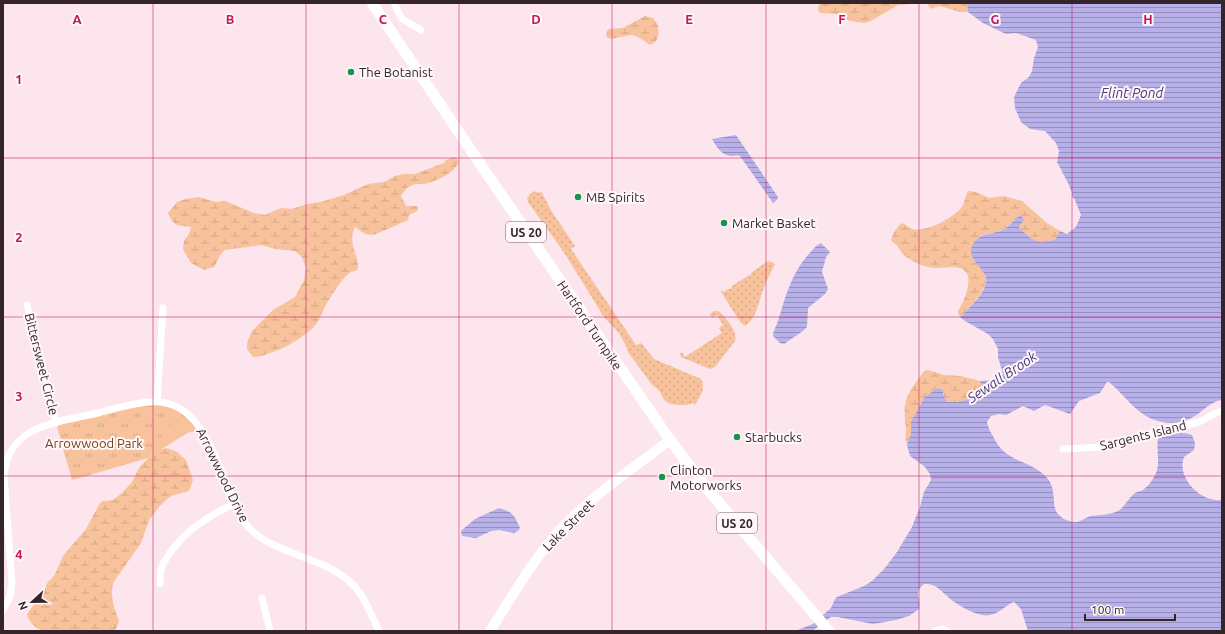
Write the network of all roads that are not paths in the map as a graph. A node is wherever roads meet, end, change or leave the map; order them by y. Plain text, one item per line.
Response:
1 (372, 3) edge
2 (394, 3) edge
3 (421, 30) dead end
4 (27, 305) dead end
5 (163, 308) dead end
6 (157, 402) junction
7 (1222, 411) edge
8 (56, 423) junction
9 (670, 440) junction
10 (1062, 449) dead end
11 (6, 454) edge
12 (235, 503) junction
13 (6, 539) edge
14 (160, 584) dead end
15 (262, 598) dead end
16 (3, 610) edge
17 (270, 631) edge
18 (379, 631) edge
19 (490, 631) edge
20 (829, 631) edge
21 (935, 631) edge
22 (947, 631) edge

1 - 9 main road, Hartford Turnpike / US 20
2 - 3 street
4 - 8 street, Bittersweet Circle
5 - 6 street
6 - 8 street, Arrowwood Drive
6 - 12 street, Arrowwood Drive
7 - 10 street, Sargents Island
8 - 11 street, Arrowwood Drive
9 - 19 main road, Lake Street
9 - 20 main road, Hartford Turnpike / US 20
11 - 13 street, Arrowwood Drive
12 - 14 street
12 - 18 street, Arrowwood Drive
13 - 16 street, Arrowwood Drive
15 - 17 street
21 - 22 street

